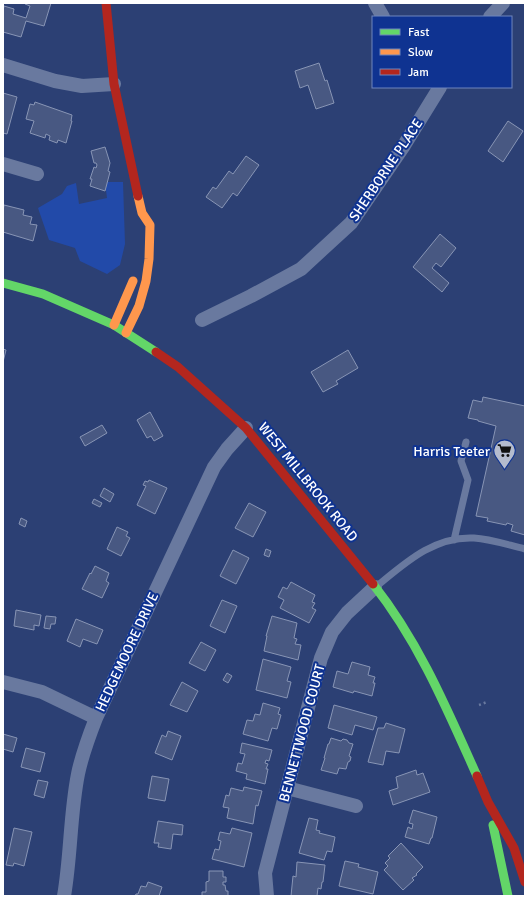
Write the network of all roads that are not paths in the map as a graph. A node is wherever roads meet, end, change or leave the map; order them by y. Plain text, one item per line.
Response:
1 (106, 3) edge
2 (375, 3) edge
3 (502, 3) edge
4 (382, 16) edge
5 (491, 16) edge
6 (3, 65) edge
7 (114, 84) junction
8 (439, 88) edge
9 (3, 164) edge
10 (37, 174) dead end
11 (142, 213) junction
12 (137, 226) dead end
13 (136, 270) dead end
14 (3, 283) edge
15 (202, 320) dead end
16 (114, 325) junction
17 (126, 333) junction
18 (246, 428) junction
19 (466, 442) dead end
20 (454, 540) junction
21 (525, 549) edge
22 (375, 587) junction
23 (3, 682) edge
24 (96, 718) junction
25 (287, 788) junction
26 (488, 802) junction
27 (356, 806) dead end
28 (525, 882) edge
29 (64, 896) edge
30 (267, 896) edge
31 (508, 896) edge

1 - 7 main road
2 - 4 street
3 - 5 street
6 - 7 street
7 - 11 main road
8 - 15 street, SHERBORNE PLACE
9 - 10 street
11 - 12 main road
11 - 17 main road
13 - 16 main road
14 - 16 main road, WEST MILLBROOK ROAD
16 - 17 main road, WEST MILLBROOK ROAD
17 - 18 main road, WEST MILLBROOK ROAD
18 - 22 main road, WEST MILLBROOK ROAD
18 - 24 street, HEDGEMOORE DRIVE
19 - 20 lane
20 - 21 lane
20 - 22 lane
22 - 25 street, BENNETTWOOD COURT
22 - 26 main road, WEST MILLBROOK ROAD
23 - 24 street
24 - 29 street, HEDGEMOORE DRIVE
25 - 27 street
25 - 30 street, BENNETTWOOD COURT
26 - 28 main road, WEST MILLBROOK ROAD
26 - 31 main road, WEST MILLBROOK ROAD

